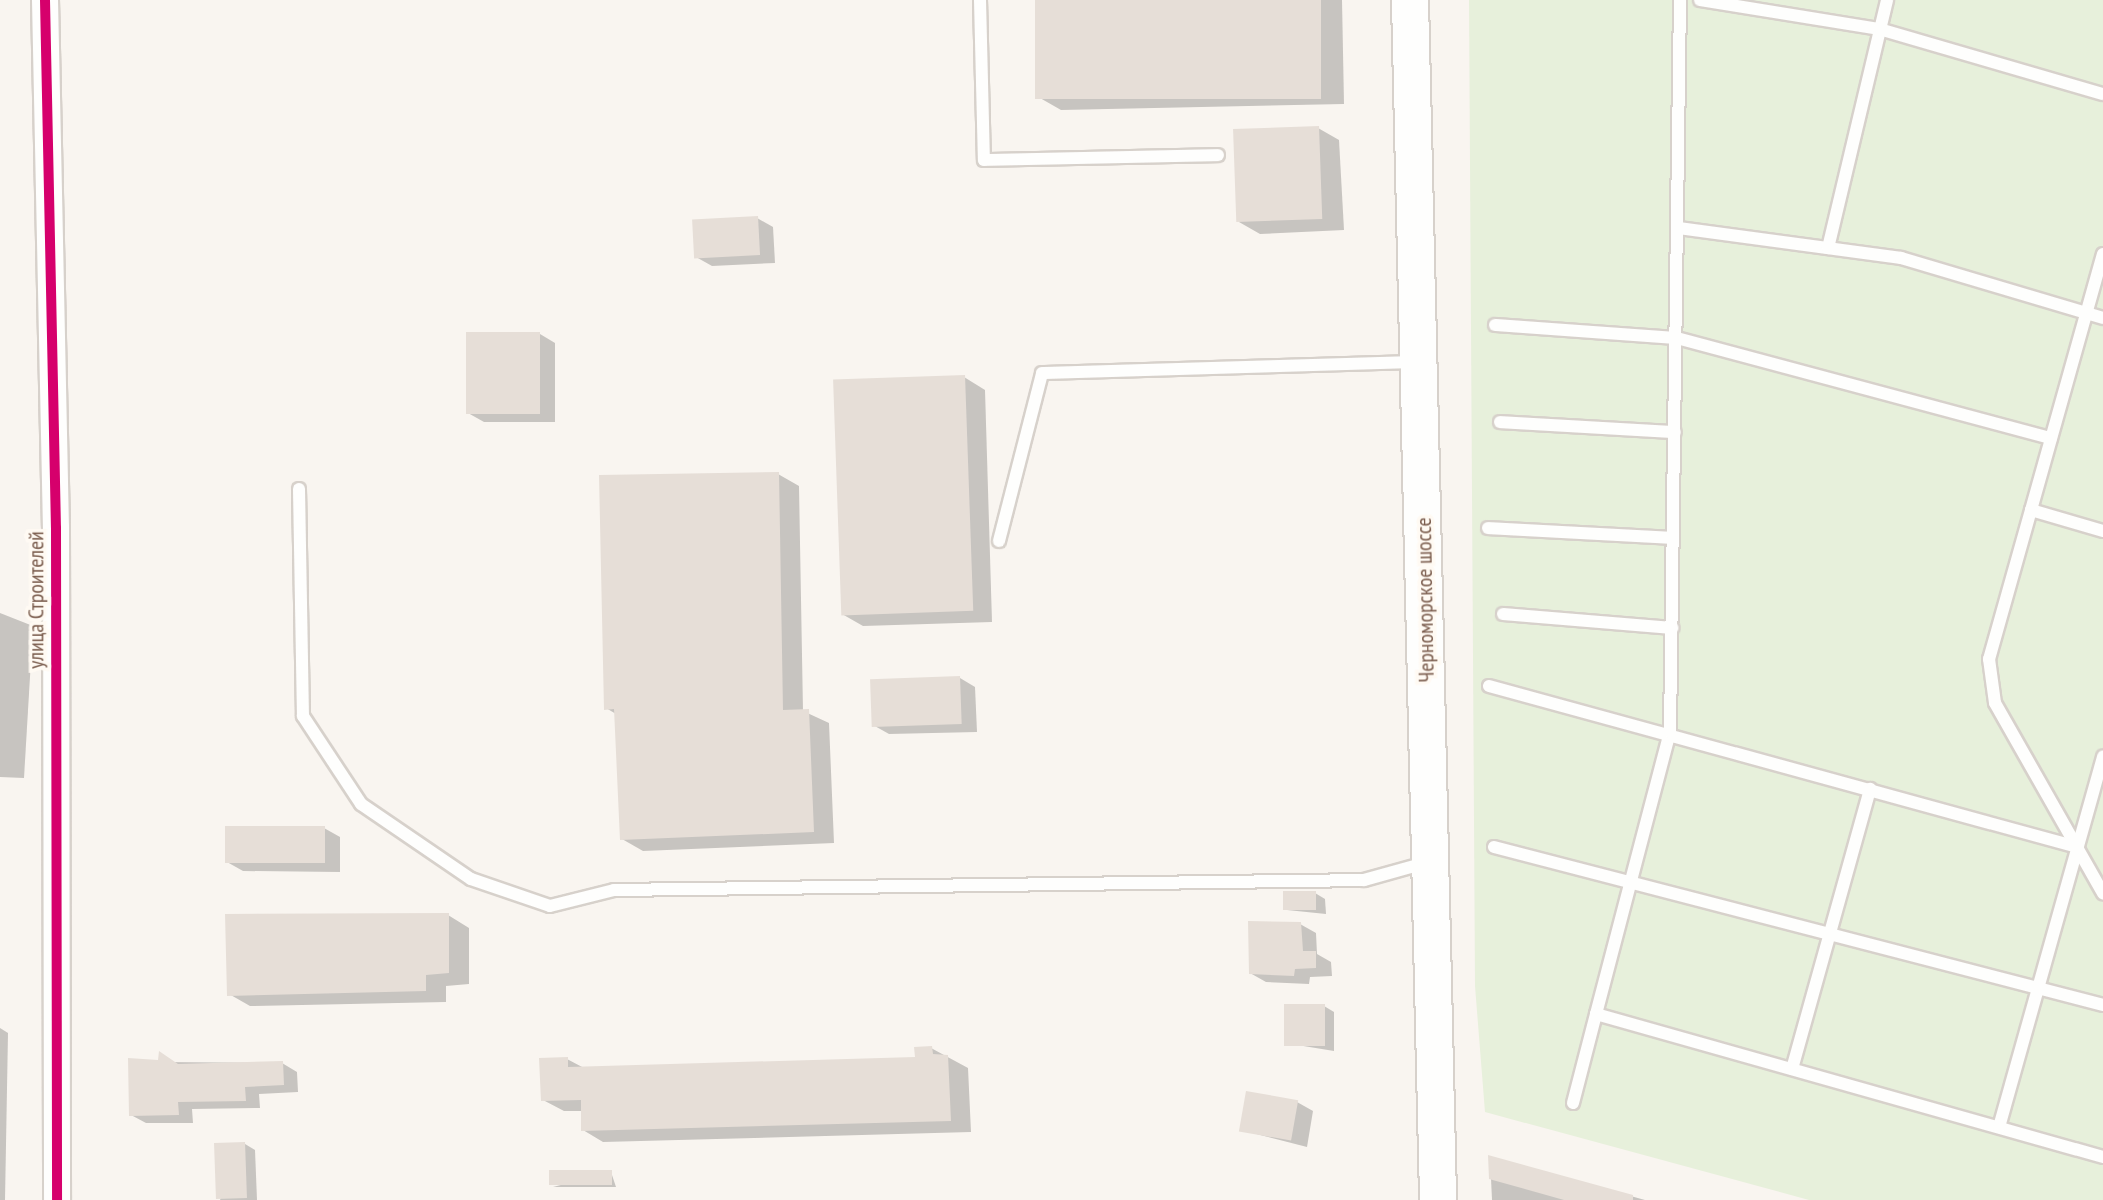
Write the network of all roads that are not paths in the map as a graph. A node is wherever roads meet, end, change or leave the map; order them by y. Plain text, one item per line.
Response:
1 (45, 0) edge
2 (980, 0) edge
3 (1410, 0) edge
4 (1680, 0) edge
5 (1700, 0) edge
6 (1887, 0) edge
7 (1879, 29) junction
8 (2103, 94) edge
9 (1218, 155) dead end
10 (1679, 228) junction
11 (1828, 248) junction
12 (2103, 254) edge
13 (2086, 313) junction
14 (2103, 318) edge
15 (1495, 325) dead end
16 (1677, 338) junction
17 (1419, 362) junction
18 (1500, 422) dead end
19 (1675, 432) junction
20 (2051, 438) junction
21 (299, 489) dead end
22 (2031, 510) junction
23 (1488, 528) dead end
24 (2103, 531) edge
25 (1673, 538) junction
26 (999, 541) dead end
27 (1503, 614) dead end
28 (1672, 628) junction
29 (1489, 686) dead end
30 (1670, 732) junction
31 (2103, 756) edge
32 (1870, 789) junction
33 (1494, 847) dead end
34 (2077, 847) junction
35 (1432, 861) junction
36 (1630, 877) junction
37 (2103, 893) edge
38 (1830, 931) junction
39 (2036, 986) junction
40 (2103, 1005) edge
41 (1596, 1014) junction
42 (1792, 1069) junction
43 (1573, 1103) dead end
44 (1999, 1127) junction
45 (2103, 1157) edge
46 (57, 1200) edge
47 (1438, 1200) edge

1 - 46 street, улица Строителей
2 - 9 lane
3 - 17 main road, Черноморское шоссе
4 - 10 lane
5 - 7 lane
6 - 7 lane
7 - 8 lane
7 - 11 lane
10 - 11 lane
10 - 16 lane
11 - 13 lane
12 - 13 lane
13 - 14 lane
13 - 20 lane
15 - 16 lane
16 - 19 lane
16 - 20 lane
17 - 26 lane
17 - 35 main road, Черноморское шоссе
18 - 19 lane
19 - 25 lane
20 - 22 lane
21 - 35 lane
22 - 24 lane
22 - 34 lane
23 - 25 lane
25 - 28 lane
27 - 28 lane
28 - 30 lane
29 - 30 lane
30 - 32 lane
30 - 36 lane
31 - 34 lane
32 - 34 lane
32 - 38 lane
33 - 36 lane
34 - 37 lane
34 - 39 lane
35 - 47 main road, Черноморское шоссе
36 - 38 lane
36 - 41 lane
38 - 39 lane
38 - 42 lane
39 - 40 lane
39 - 44 lane
41 - 42 lane
41 - 43 lane
42 - 44 lane
44 - 45 lane

